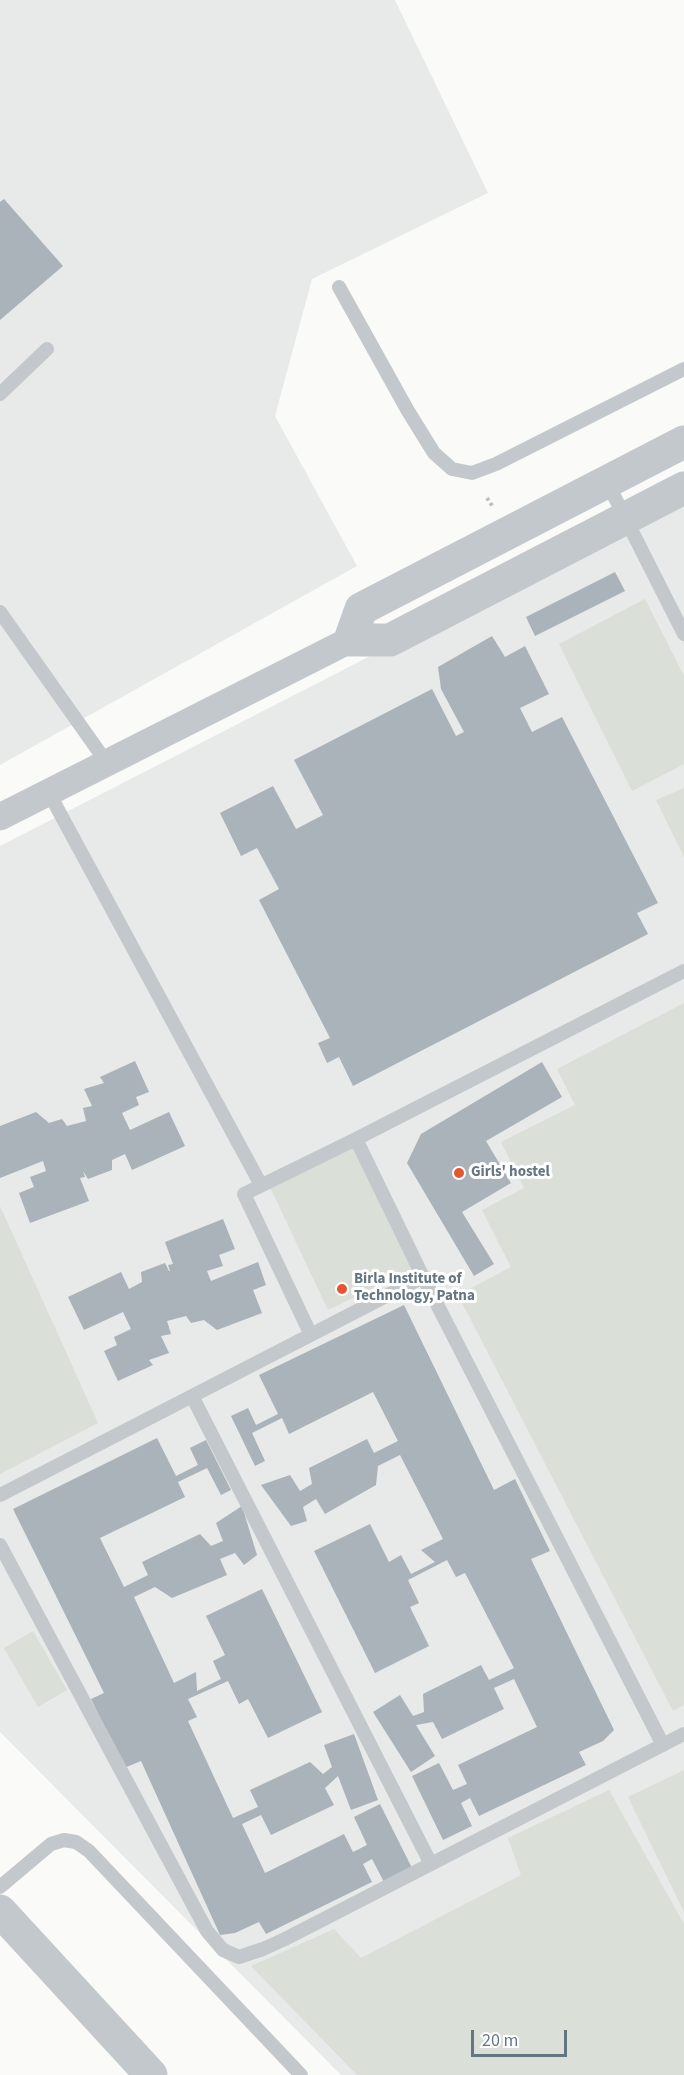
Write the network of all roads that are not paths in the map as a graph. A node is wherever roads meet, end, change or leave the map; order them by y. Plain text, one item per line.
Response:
1 (339, 287) dead end
2 (47, 349) dead end
3 (684, 369) edge
4 (0, 394) edge
5 (684, 442) edge
6 (607, 482) junction
7 (684, 488) edge
8 (625, 519) junction
9 (0, 612) edge
10 (684, 634) edge
11 (350, 640) junction
12 (107, 764) junction
13 (49, 793) junction
14 (0, 817) edge
15 (684, 971) edge
16 (356, 1139) junction
17 (261, 1185) junction
18 (423, 1277) junction
19 (311, 1335) junction
20 (192, 1396) junction
21 (0, 1494) edge
22 (0, 1545) edge
23 (684, 1734) edge
24 (663, 1745) junction
25 (431, 1864) junction
26 (0, 1887) edge
27 (0, 1911) edge
28 (151, 2075) edge
29 (301, 2075) edge

1 - 3 lane
2 - 4 lane
5 - 6 street
6 - 8 lane
6 - 11 street
7 - 8 street
8 - 10 lane
8 - 11 street
9 - 12 lane
11 - 12 street
12 - 13 street
13 - 14 street
13 - 17 lane
15 - 16 lane
16 - 17 lane
16 - 18 lane
17 - 19 lane
18 - 19 lane
18 - 24 lane
19 - 20 lane
20 - 21 lane
20 - 25 lane
22 - 25 lane
23 - 24 lane
24 - 25 lane
26 - 29 lane
27 - 28 street

